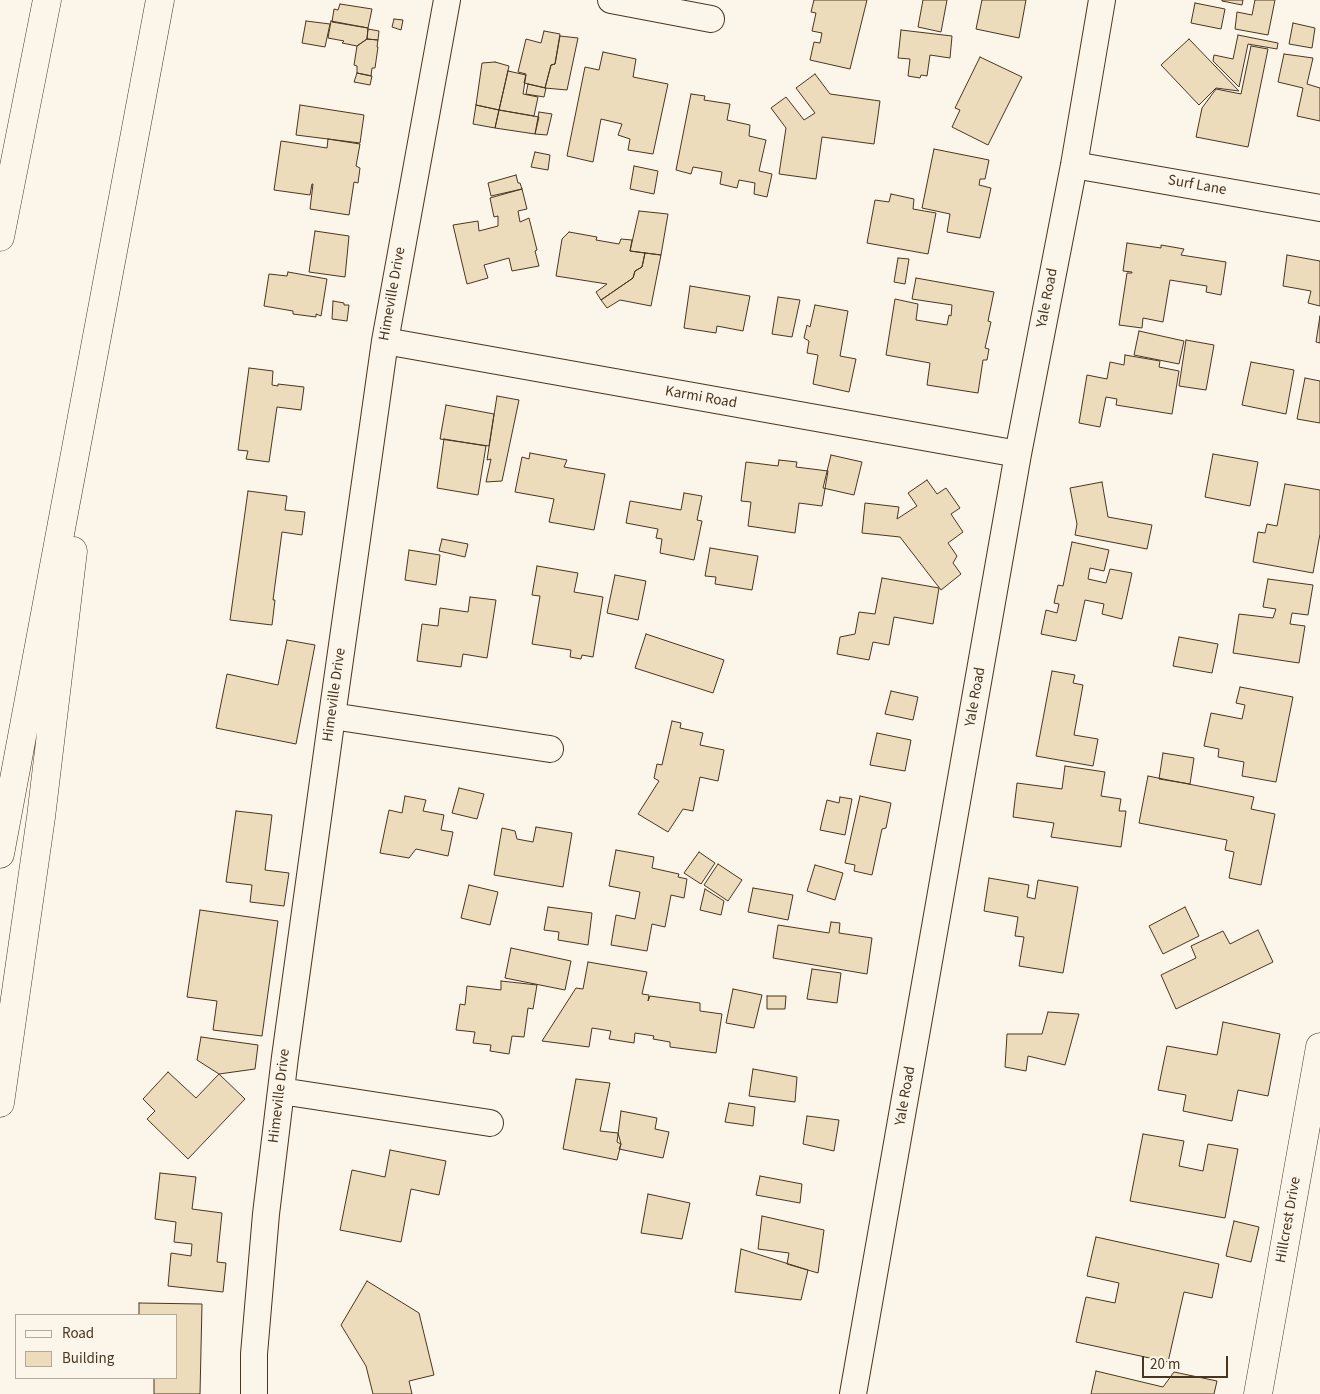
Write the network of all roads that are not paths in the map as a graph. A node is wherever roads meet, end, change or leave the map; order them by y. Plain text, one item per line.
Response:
1 (47, 0) edge
2 (160, 0) edge
3 (447, 0) edge
4 (611, 0) edge
5 (1102, 0) edge
6 (711, 19) dead end
7 (1074, 165) junction
8 (1320, 208) edge
9 (0, 236) edge
10 (105, 287) junction
11 (385, 341) junction
12 (1018, 454) junction
13 (332, 716) junction
14 (550, 749) dead end
15 (0, 854) edge
16 (1320, 1047) edge
17 (281, 1091) junction
18 (0, 1103) edge
19 (490, 1123) dead end
20 (254, 1394) edge
21 (853, 1394) edge
22 (1258, 1394) edge

1 - 9 main road
2 - 10 main road
3 - 11 street, Himeville Drive
4 - 6 street
5 - 7 street, Yale Road
7 - 8 street, Surf Lane
7 - 12 street, Yale Road
10 - 15 main road
10 - 18 main road
11 - 12 street, Karmi Road
11 - 13 street, Himeville Drive
12 - 21 street, Yale Road
13 - 14 street
13 - 17 street, Himeville Drive
16 - 22 main road, Hillcrest Drive
17 - 19 street
17 - 20 street, Himeville Drive

